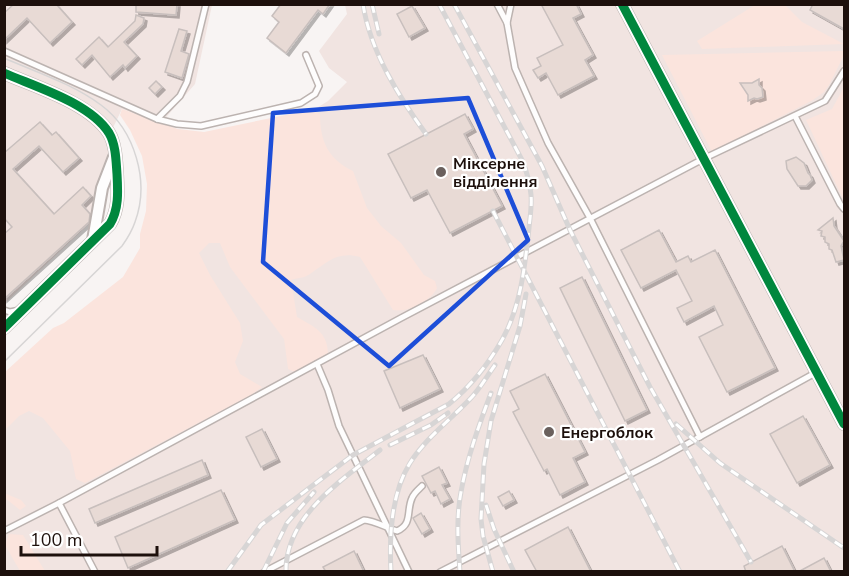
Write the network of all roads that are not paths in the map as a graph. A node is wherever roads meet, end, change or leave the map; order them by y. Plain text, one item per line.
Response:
1 (206, 4) edge
2 (497, 4) edge
3 (511, 4) edge
4 (622, 4) edge
5 (507, 23) junction
6 (4, 51) edge
7 (306, 55) dead end
8 (844, 71) edge
9 (4, 73) edge
10 (795, 116) junction
11 (157, 118) junction
12 (115, 154) junction
13 (705, 158) junction
14 (844, 209) edge
15 (590, 218) junction
16 (93, 240) junction
17 (4, 310) edge
18 (23, 310) junction
19 (4, 328) edge
20 (316, 364) junction
21 (817, 372) junction
22 (844, 423) edge
23 (700, 437) junction
24 (422, 486) dead end
25 (59, 503) junction
26 (388, 529) junction
27 (4, 531) edge
28 (95, 572) edge
29 (264, 572) edge
30 (409, 572) edge
31 (440, 572) edge

1 - 11 lane
2 - 5 lane
3 - 5 lane
4 - 13 street
5 - 15 lane
6 - 11 lane
7 - 11 lane
8 - 10 lane
9 - 12 street
10 - 13 lane
10 - 14 lane
12 - 16 street
12 - 16 street
13 - 15 lane
13 - 21 street
15 - 20 lane
15 - 23 lane
16 - 18 street
17 - 18 lane
18 - 19 street
20 - 25 lane
20 - 26 lane
21 - 22 street
21 - 23 lane
23 - 31 lane
24 - 26 lane
25 - 27 lane
25 - 28 lane
26 - 29 lane
26 - 30 lane

